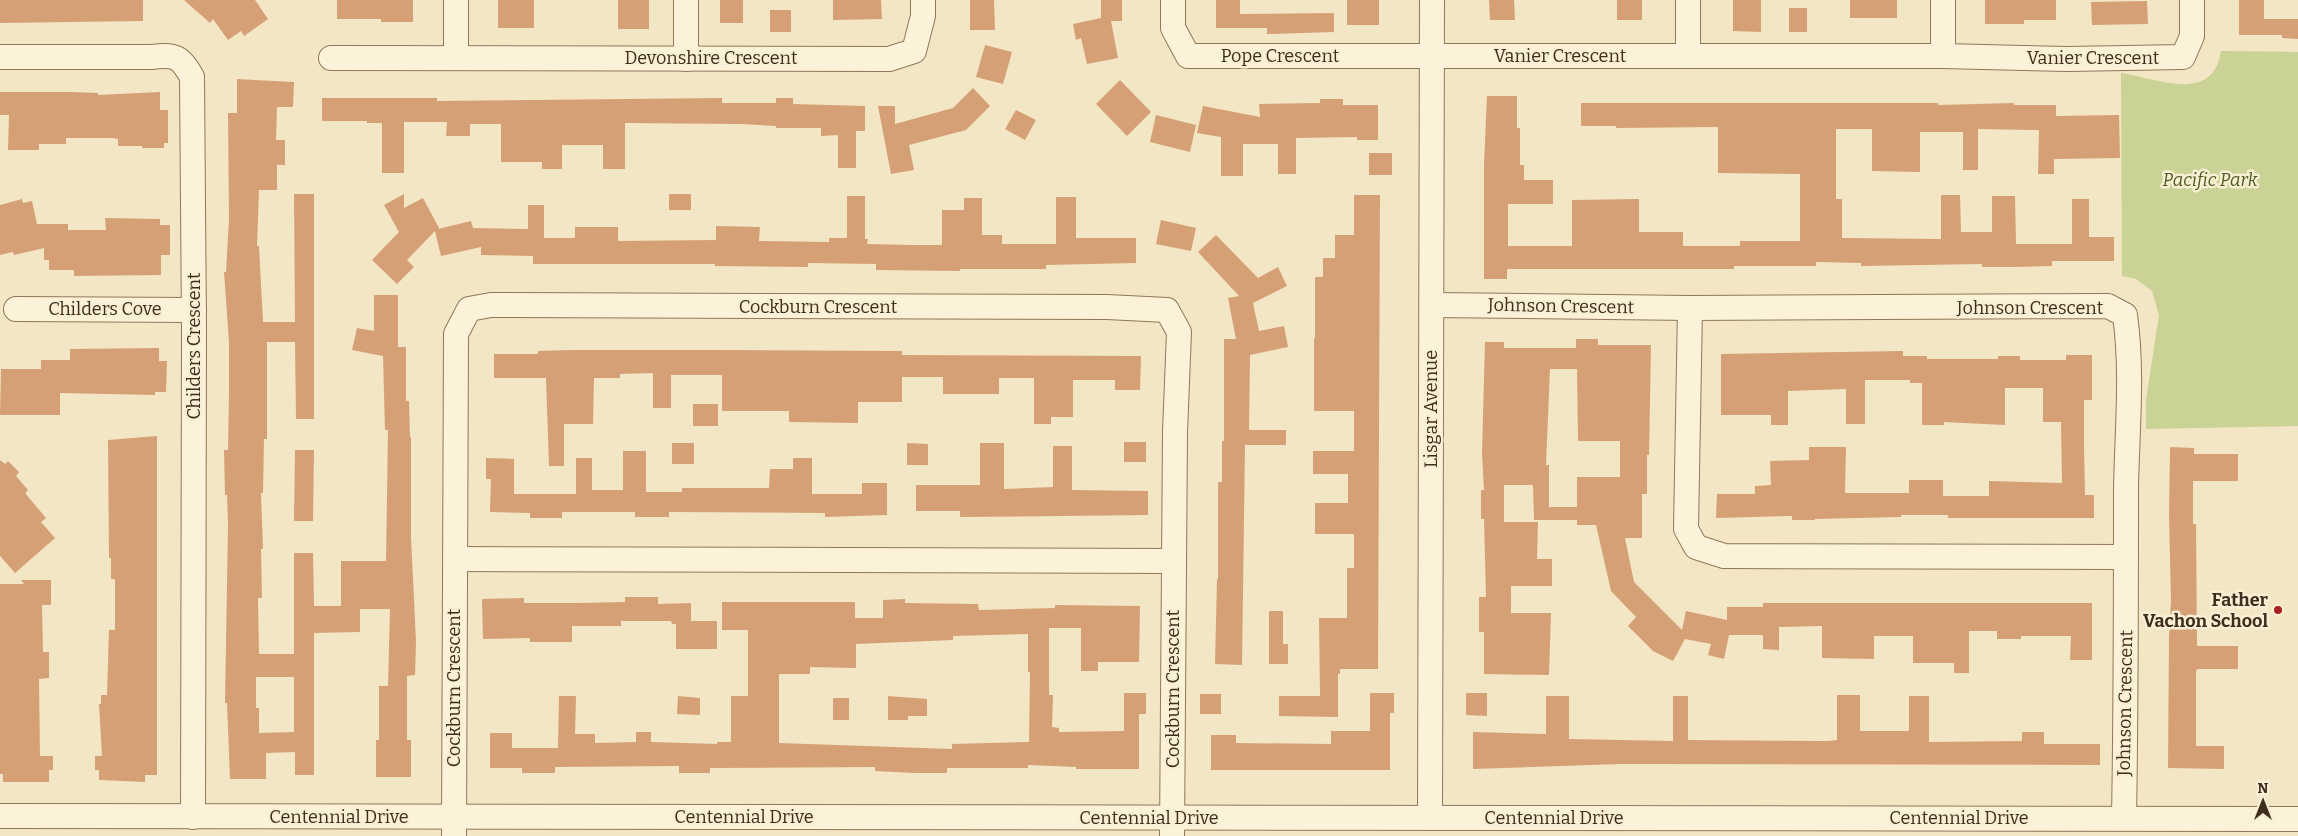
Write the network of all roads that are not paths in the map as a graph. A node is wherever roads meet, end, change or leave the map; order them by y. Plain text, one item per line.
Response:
1 (456, 0) edge
2 (686, 0) edge
3 (924, 0) edge
4 (1173, 0) edge
5 (1432, 0) edge
6 (1688, 0) edge
7 (1943, 0) edge
8 (2192, 0) edge
9 (1432, 56) junction
10 (1688, 56) junction
11 (1943, 56) junction
12 (0, 57) edge
13 (456, 57) junction
14 (332, 58) dead end
15 (686, 58) junction
16 (1432, 304) junction
17 (1690, 308) junction
18 (16, 309) dead end
19 (194, 310) junction
20 (2126, 557) junction
21 (455, 559) junction
22 (1174, 561) junction
23 (0, 816) edge
24 (193, 818) junction
25 (1430, 818) junction
26 (2124, 818) junction
27 (2298, 819) edge
28 (80, 827) edge
29 (453, 827) edge
30 (923, 827) edge
31 (1172, 827) edge
32 (1936, 827) edge
33 (1687, 828) edge

1 - 13 street
2 - 15 street
3 - 15 street, Devonshire Crescent
4 - 9 street, Pope Crescent
5 - 9 street, Lisgar Avenue
6 - 10 street
7 - 11 street
8 - 11 street, Vanier Crescent
9 - 10 street, Vanier Crescent
9 - 16 street, Lisgar Avenue
10 - 11 street, Vanier Crescent
12 - 19 street, Childers Crescent
13 - 14 street, Devonshire Crescent
13 - 15 street, Devonshire Crescent
16 - 17 street, Johnson Crescent
16 - 25 street, Lisgar Avenue
17 - 20 street
17 - 20 street, Johnson Crescent
18 - 19 street, Childers Cove
19 - 24 street, Childers Crescent
20 - 26 street, Johnson Crescent
21 - 22 street
21 - 22 street, Cockburn Crescent
21 - 29 street, Cockburn Crescent
22 - 31 street, Cockburn Crescent
23 - 28 street, Centennial Drive
24 - 28 street, Centennial Drive
24 - 29 street, Centennial Drive
25 - 31 street, Centennial Drive
25 - 33 street, Centennial Drive
26 - 27 street, Centennial Drive
26 - 32 street, Centennial Drive
29 - 30 street, Centennial Drive
30 - 31 street, Centennial Drive
32 - 33 street, Centennial Drive

